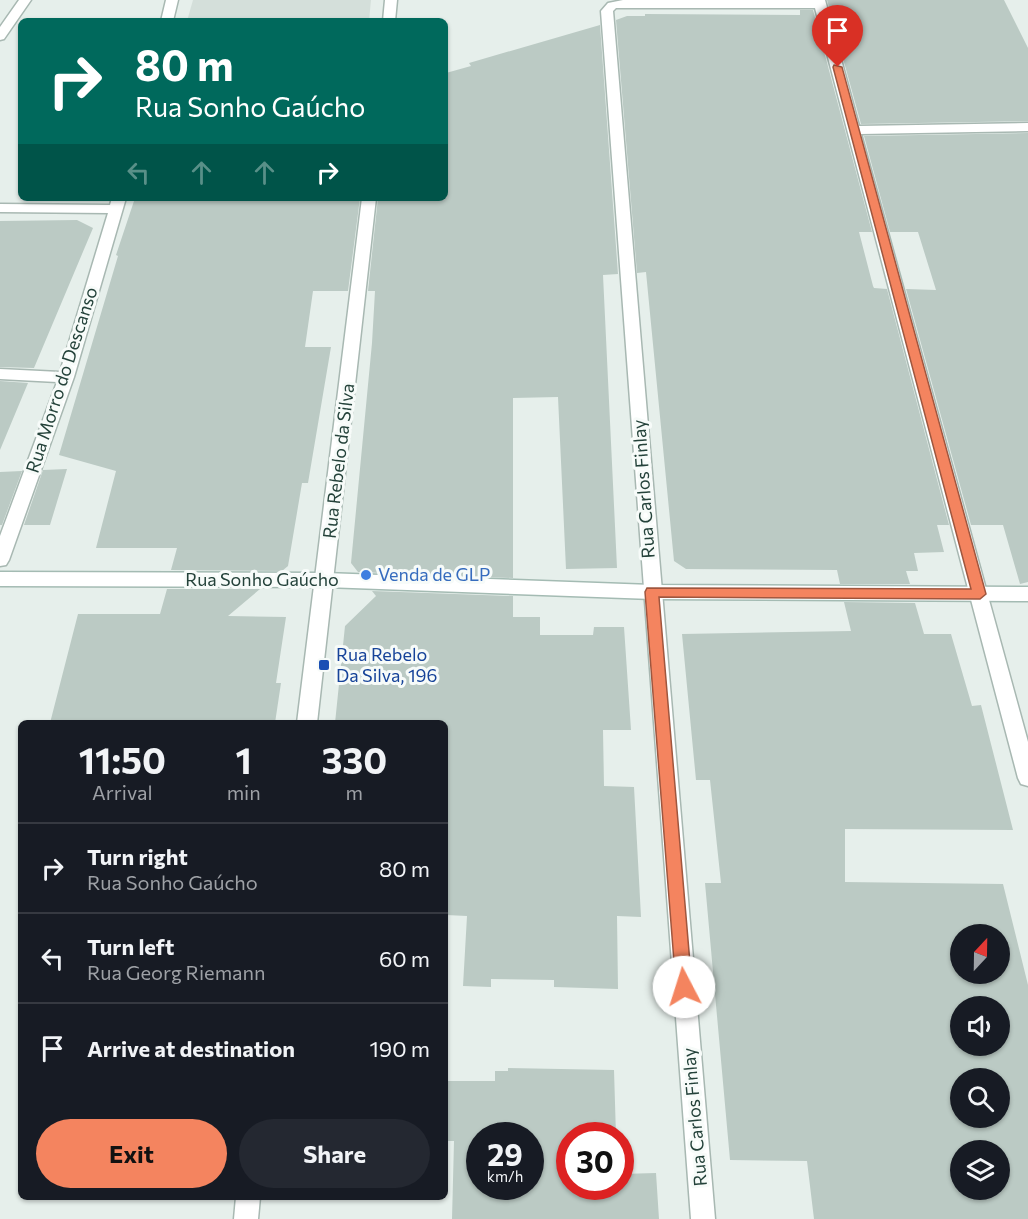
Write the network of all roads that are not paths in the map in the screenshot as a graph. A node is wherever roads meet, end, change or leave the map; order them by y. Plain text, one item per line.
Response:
1 (25, 0) edge
2 (172, 0) edge
3 (391, 0) edge
4 (820, 2) edge
5 (168, 18) edge
6 (388, 18) edge
7 (0, 36) edge
8 (1028, 127) edge
9 (855, 130) junction
10 (369, 201) edge
11 (117, 204) edge
12 (0, 208) edge
13 (0, 374) edge
14 (66, 376) junction
15 (0, 560) edge
16 (0, 579) edge
17 (325, 580) junction
18 (652, 592) junction
19 (980, 594) junction
20 (1028, 594) edge
21 (307, 720) edge
22 (1028, 778) edge
23 (248, 1200) edge
24 (246, 1219) edge
25 (703, 1219) edge

1 - 7 street
2 - 5 street
3 - 6 street
4 - 9 street
4 - 18 street, Rua Carlos Finlay
8 - 9 street
9 - 19 street
10 - 17 street, Rua Rebelo da Silva
11 - 12 street
11 - 14 street, Rua Morro do Descanso
13 - 14 street
14 - 15 street, Rua Morro do Descanso
16 - 17 street, Rua Sonho Gaúcho
17 - 18 street, Rua Sonho Gaúcho
17 - 21 street, Rua Rebelo da Silva
18 - 19 street, Rua Sonho Gaúcho
18 - 25 street, Rua Carlos Finlay
19 - 20 street, Rua Sonho Gaúcho
19 - 22 street
23 - 24 street

